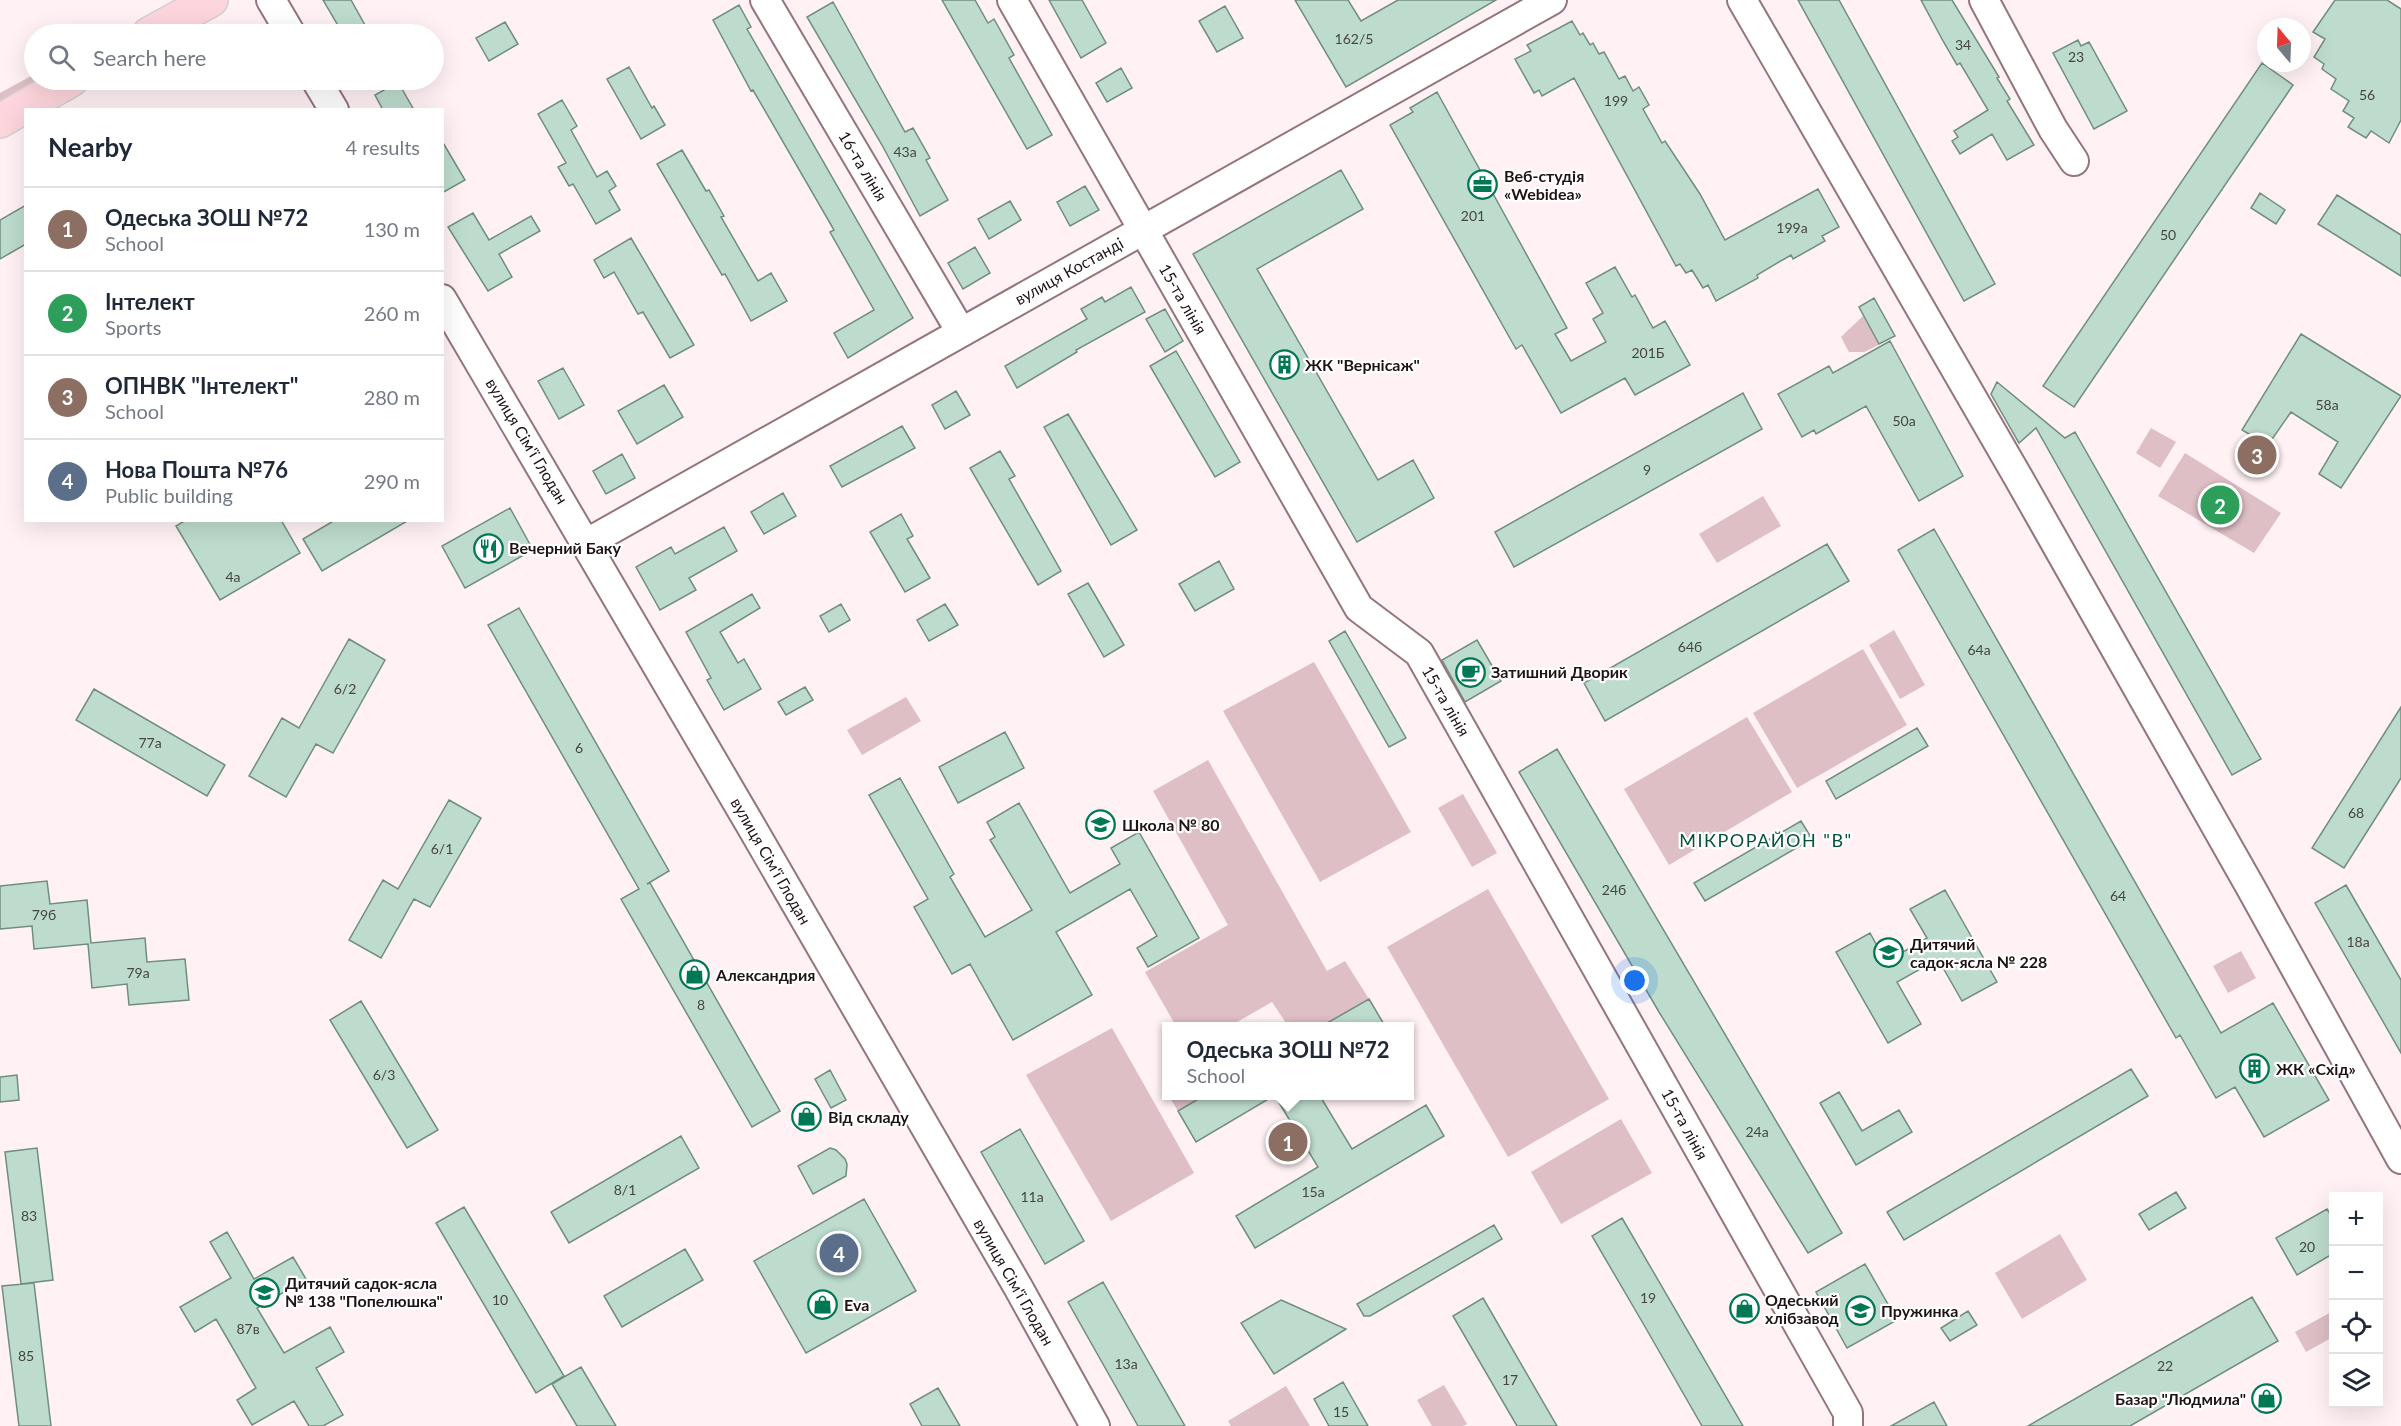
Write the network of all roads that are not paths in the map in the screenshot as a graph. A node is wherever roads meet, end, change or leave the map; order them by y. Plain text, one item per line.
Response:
1 (211, 0) edge
2 (271, 0) edge
3 (765, 0) edge
4 (1012, 0) edge
5 (1552, 0) edge
6 (1742, 0) edge
7 (1984, 0) edge
8 (167, 24) edge
9 (285, 24) edge
10 (53, 90) edge
11 (322, 90) edge
12 (333, 108) edge
13 (0, 120) edge
14 (2074, 161) dead end
15 (1143, 230) junction
16 (444, 302) edge
17 (961, 332) junction
18 (587, 543) junction
19 (2401, 1159) edge
20 (1095, 1426) edge
21 (1848, 1426) edge

1 - 8 main road
2 - 9 street
3 - 17 street, 16-та лінія
4 - 15 street, 15-та лінія
5 - 15 street, вулиця Костанді
6 - 19 street
7 - 14 street
10 - 13 main road
11 - 12 street
15 - 17 street, вулиця Костанді
15 - 21 street, 15-та лінія
16 - 18 street, вулиця Сім'ї Глодан
17 - 18 street, вулиця Костанді
18 - 20 street, вулиця Сім'ї Глодан

